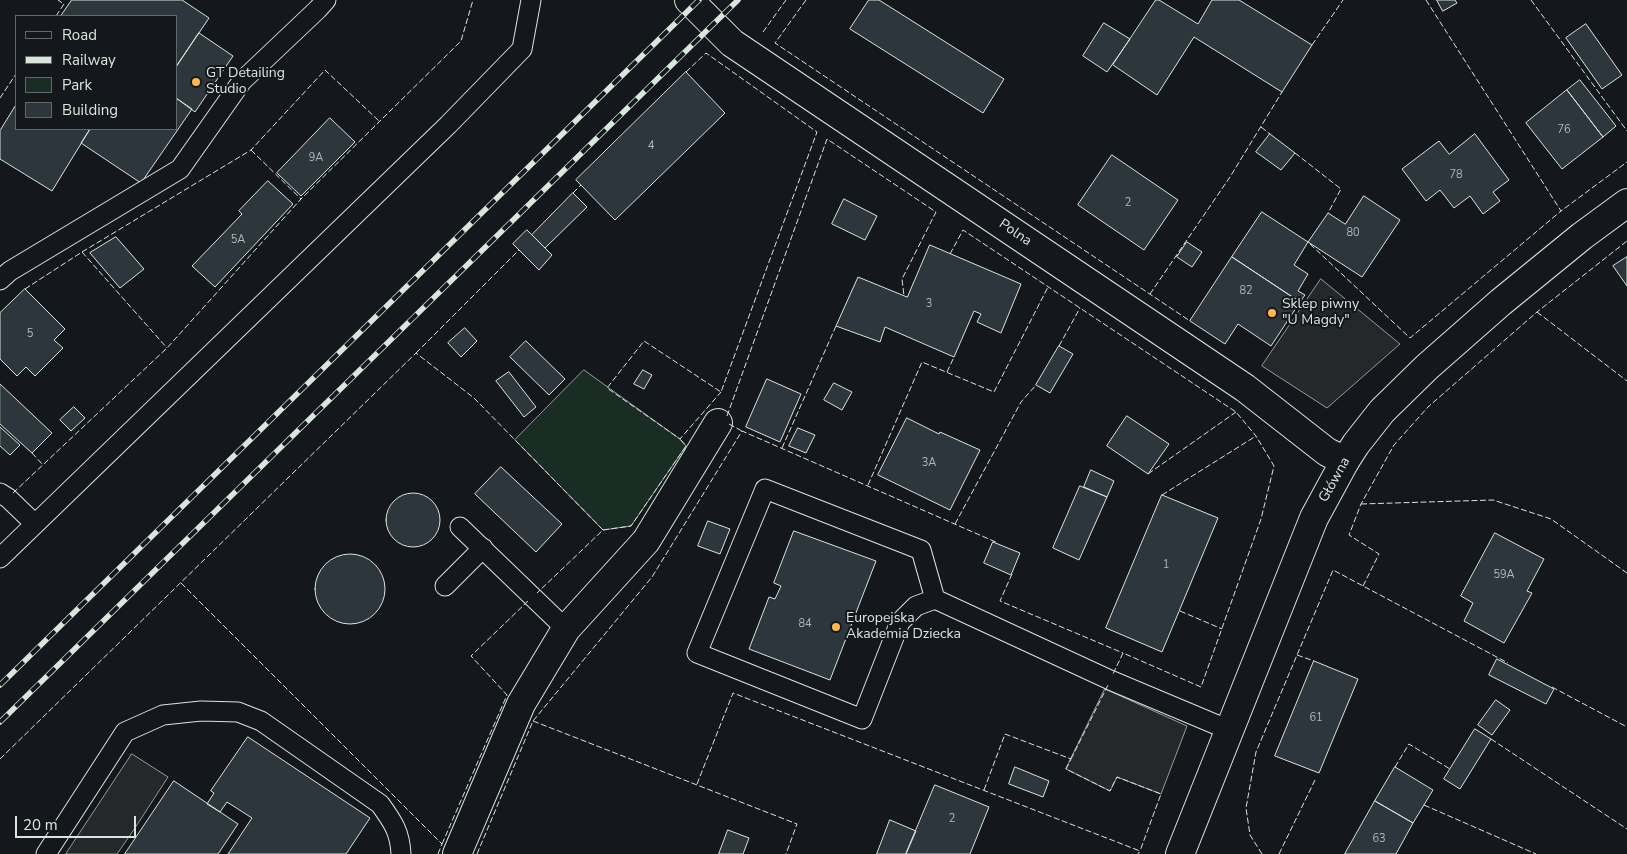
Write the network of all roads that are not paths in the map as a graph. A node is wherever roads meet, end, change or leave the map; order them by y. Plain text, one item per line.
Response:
1 (326, 0) edge
2 (531, 0) edge
3 (689, 0) edge
4 (1627, 203) edge
5 (0, 280) edge
6 (718, 423) dead end
7 (1345, 461) junction
8 (0, 493) edge
9 (35, 524) junction
10 (460, 527) dead end
11 (483, 548) junction
12 (0, 558) edge
13 (445, 586) dead end
14 (935, 599) junction
15 (566, 629) junction
16 (1229, 730) junction
17 (46, 854) edge
18 (401, 854) edge
19 (457, 854) edge
20 (1180, 854) edge

1 - 5 lane
2 - 9 lane
3 - 7 street, Polna
4 - 7 street, Główna
6 - 15 street
7 - 16 street, Główna
8 - 9 lane
9 - 12 lane
10 - 11 lane
11 - 13 lane
11 - 15 lane
14 - 14 lane
14 - 16 lane
15 - 19 street
16 - 20 street, Główna
17 - 18 lane

